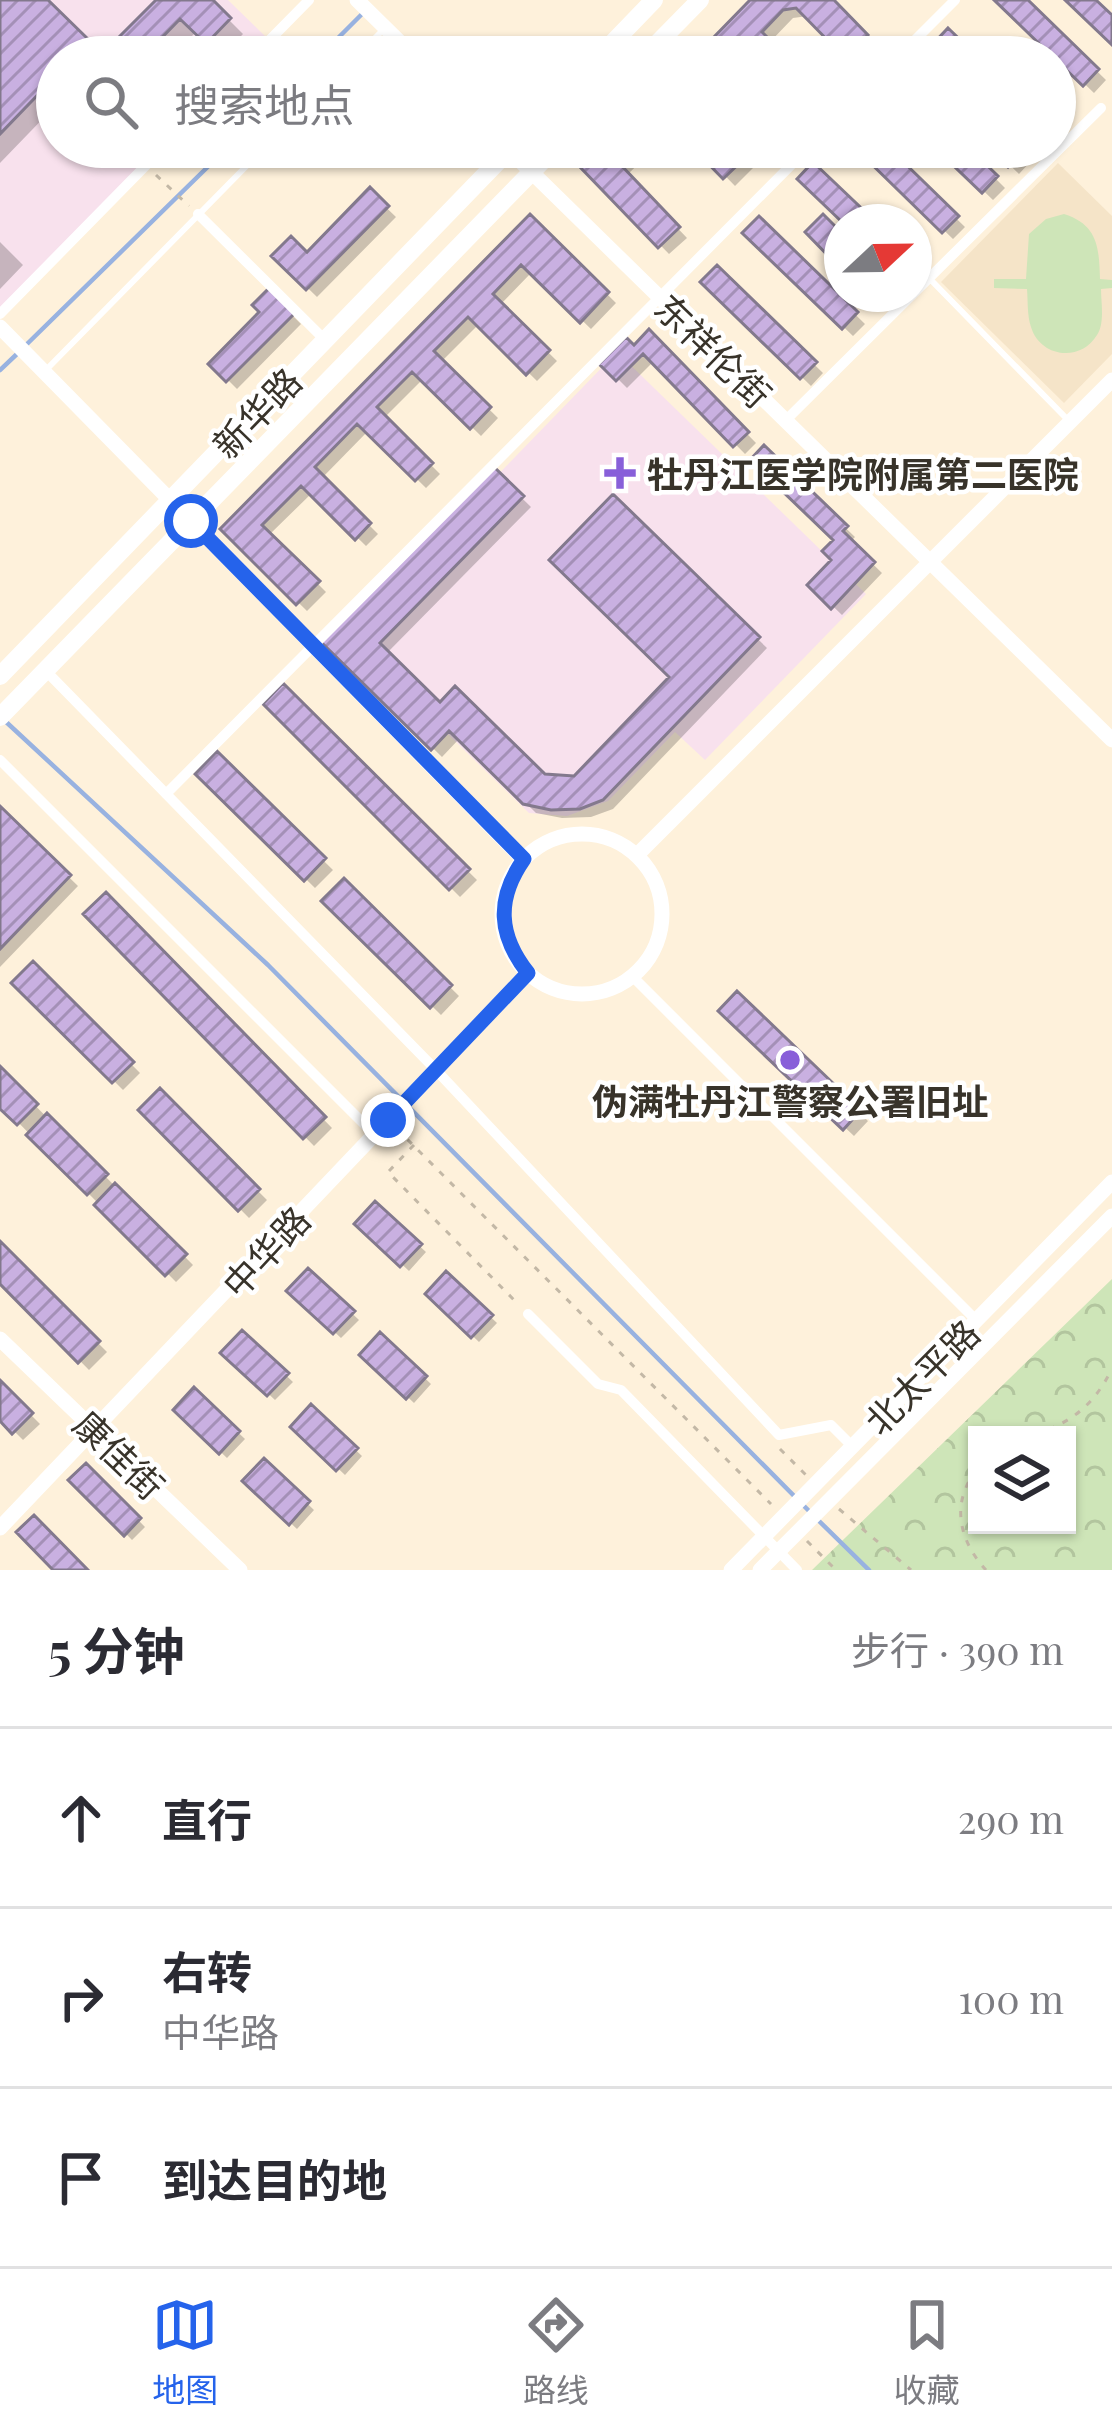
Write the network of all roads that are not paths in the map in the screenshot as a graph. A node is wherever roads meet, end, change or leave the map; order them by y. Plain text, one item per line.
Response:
1 (309, 0) edge
2 (357, 0) edge
3 (653, 0) edge
4 (700, 0) edge
5 (955, 0) edge
6 (385, 28) junction
7 (274, 36) edge
8 (377, 36) edge
9 (393, 36) edge
10 (619, 36) edge
11 (665, 36) edge
12 (919, 36) edge
13 (1101, 108) dead end
14 (1076, 133) edge
15 (143, 168) edge
16 (245, 168) edge
17 (503, 168) edge
18 (504, 168) edge
19 (529, 168) edge
20 (787, 168) edge
21 (1040, 168) edge
22 (198, 214) junction
23 (932, 275) edge
24 (932, 281) edge
25 (660, 297) junction
26 (896, 312) edge
27 (0, 314) edge
28 (0, 327) edge
29 (326, 340) junction
30 (45, 371) junction
31 (1112, 380) edge
32 (786, 420) junction
33 (1070, 421) junction
34 (169, 502) junction
35 (191, 521) junction
36 (929, 559) junction
37 (311, 645) junction
38 (45, 670) junction
39 (0, 676) edge
40 (0, 717) edge
41 (1112, 740) edge
42 (0, 760) edge
43 (166, 794) junction
44 (637, 855) junction
45 (524, 859) junction
46 (528, 973) junction
47 (632, 976) junction
48 (436, 1070) junction
49 (374, 1134) junction
50 (1112, 1182) edge
51 (1112, 1216) edge
52 (528, 1314) road end
53 (976, 1320) junction
54 (0, 1340) edge
55 (97, 1431) junction
56 (852, 1446) junction
57 (0, 1528) edge
58 (764, 1536) junction
59 (778, 1552) junction
60 (240, 1570) edge
61 (731, 1570) edge
62 (760, 1570) edge
63 (797, 1570) edge

1 - 7 street
2 - 6 street
3 - 10 main road
4 - 11 main road
5 - 12 street
6 - 8 lane
6 - 9 street
13 - 14 street
15 - 27 street
16 - 22 lane
17 - 29 main road, 新华路
18 - 35 main road
19 - 25 street, 东祥伦街
20 - 25 street
21 - 23 street
22 - 29 street
22 - 30 lane
24 - 33 lane
25 - 32 street, 东祥伦街
25 - 37 street
26 - 32 street
28 - 30 street
29 - 34 main road, 新华路
30 - 34 street
31 - 33 street
32 - 36 street, 东祥伦街
33 - 36 street
34 - 35 street
34 - 39 main road, 新华路
35 - 37 street
35 - 38 main road
36 - 41 street, 东祥伦街
36 - 44 street
37 - 43 street
37 - 45 street
38 - 40 main road
38 - 43 street
42 - 49 street
43 - 48 street
44 - 45 street
44 - 47 street
45 - 46 street
46 - 47 street
46 - 48 street, 中华路
47 - 53 street
48 - 49 street, 中华路
48 - 56 street
49 - 55 street, 中华路
50 - 53 street, 北太平路
51 - 59 street, 北太平路
52 - 58 street
53 - 56 street, 北太平路
54 - 55 street, 康佳街
55 - 57 street, 中华路
55 - 60 street, 康佳街
56 - 58 street, 北太平路
58 - 59 street
58 - 61 street, 北太平路
59 - 62 street, 北太平路
59 - 63 street

